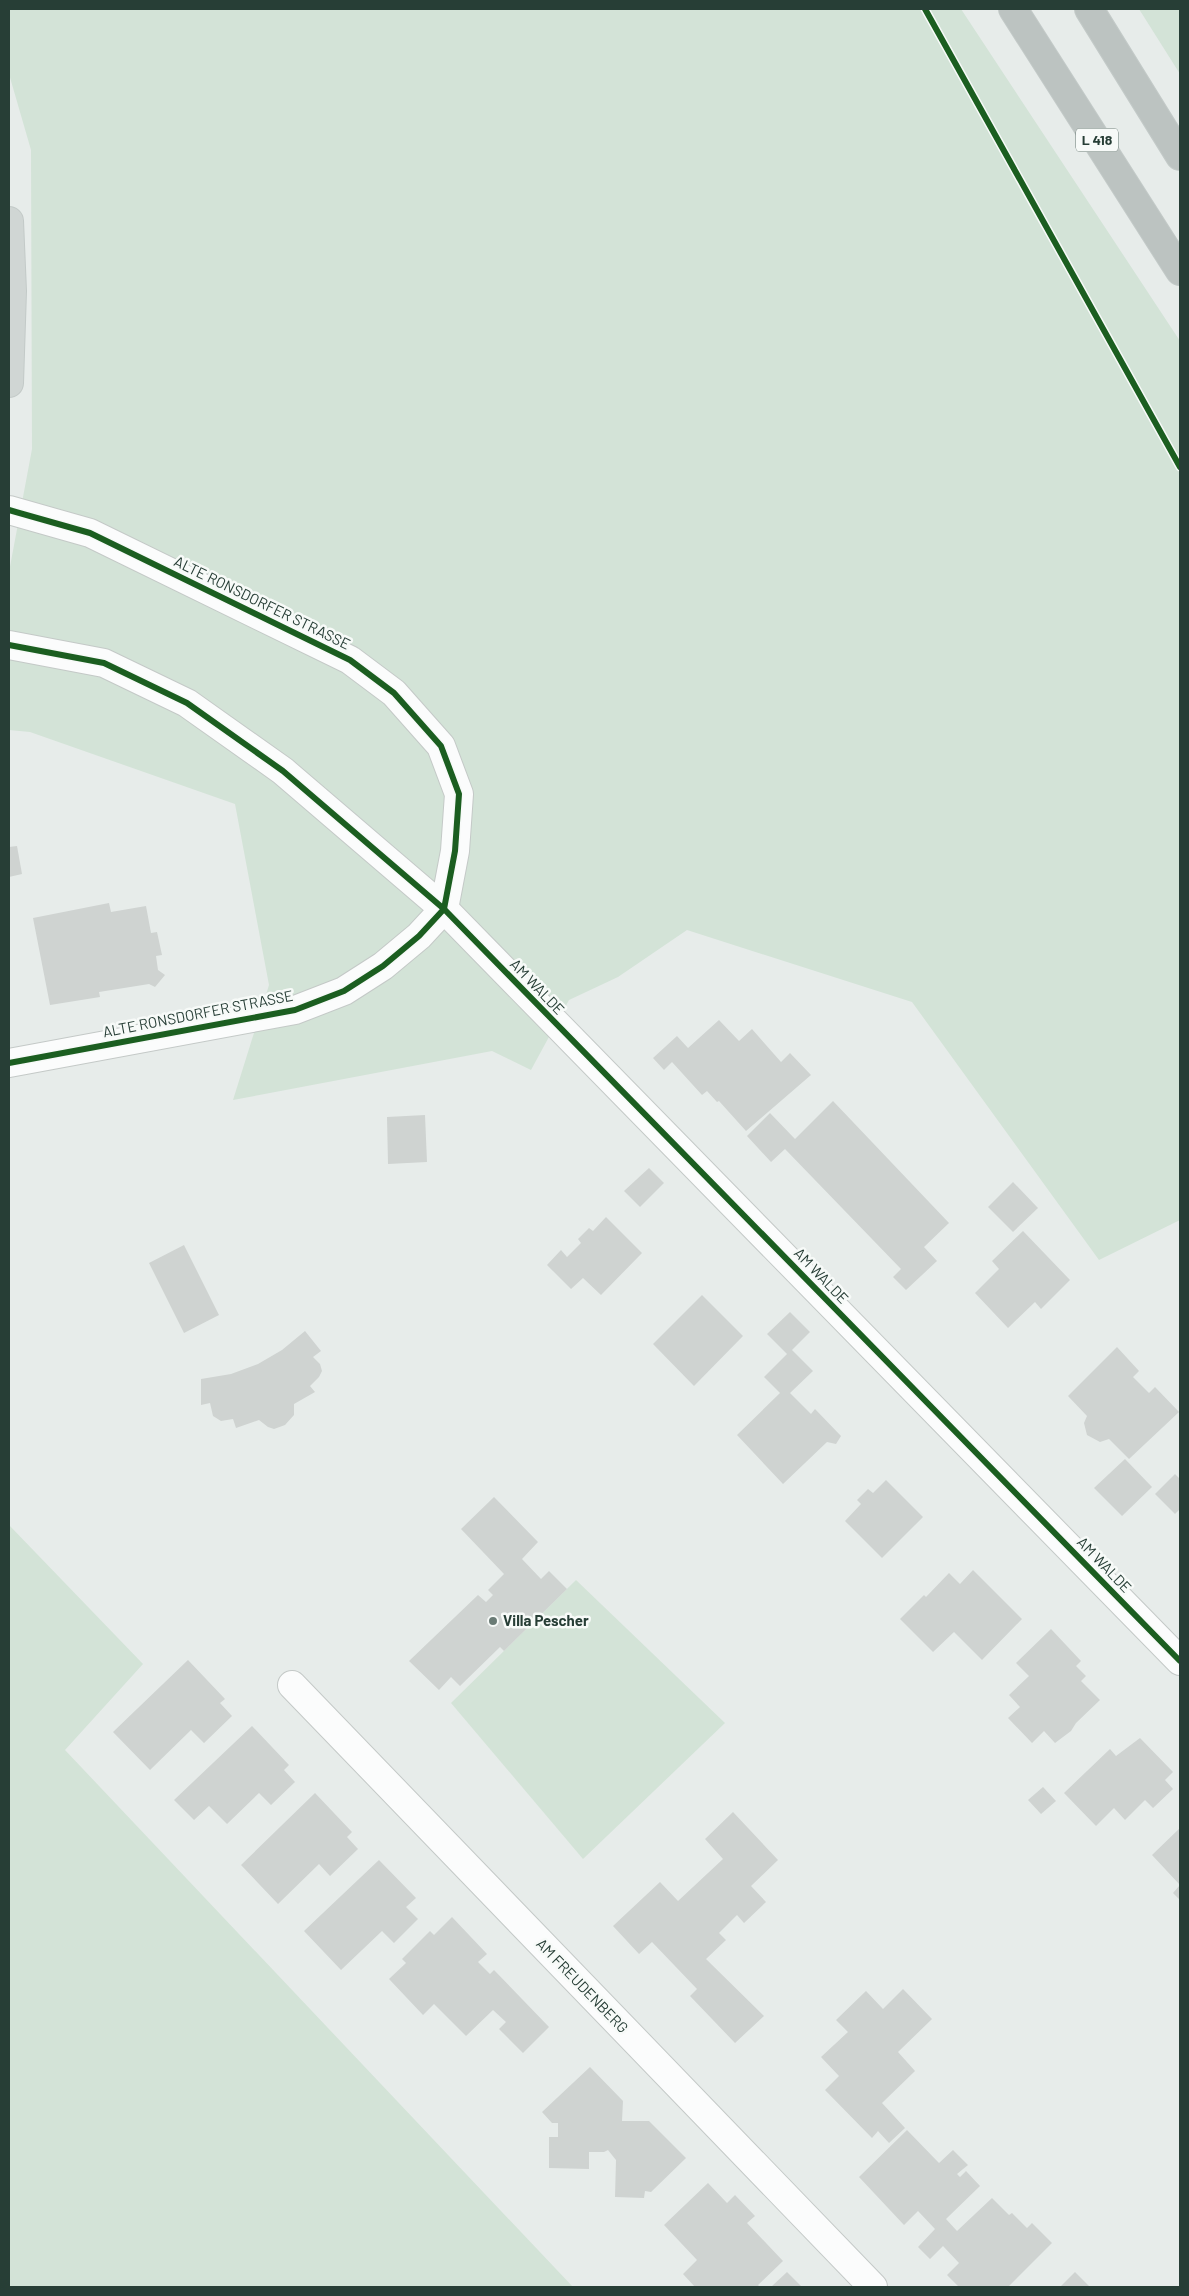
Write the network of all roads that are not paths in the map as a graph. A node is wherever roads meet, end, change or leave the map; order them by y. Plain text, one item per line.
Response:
1 (1013, 9) edge
2 (1089, 9) edge
3 (1180, 156) edge
4 (9, 222) edge
5 (1180, 271) edge
6 (9, 383) edge
7 (9, 510) edge
8 (9, 645) edge
9 (444, 909) junction
10 (9, 1063) edge
11 (1180, 1661) edge
12 (292, 1685) dead end
13 (873, 2287) edge

1 - 5 highway, L 418
2 - 3 highway
4 - 6 main road
7 - 9 street, ALTE RONSDORFER STRASSE
8 - 9 street, AM WALDE
9 - 10 street, ALTE RONSDORFER STRASSE
9 - 11 street, AM WALDE
12 - 13 street, AM FREUDENBERG

